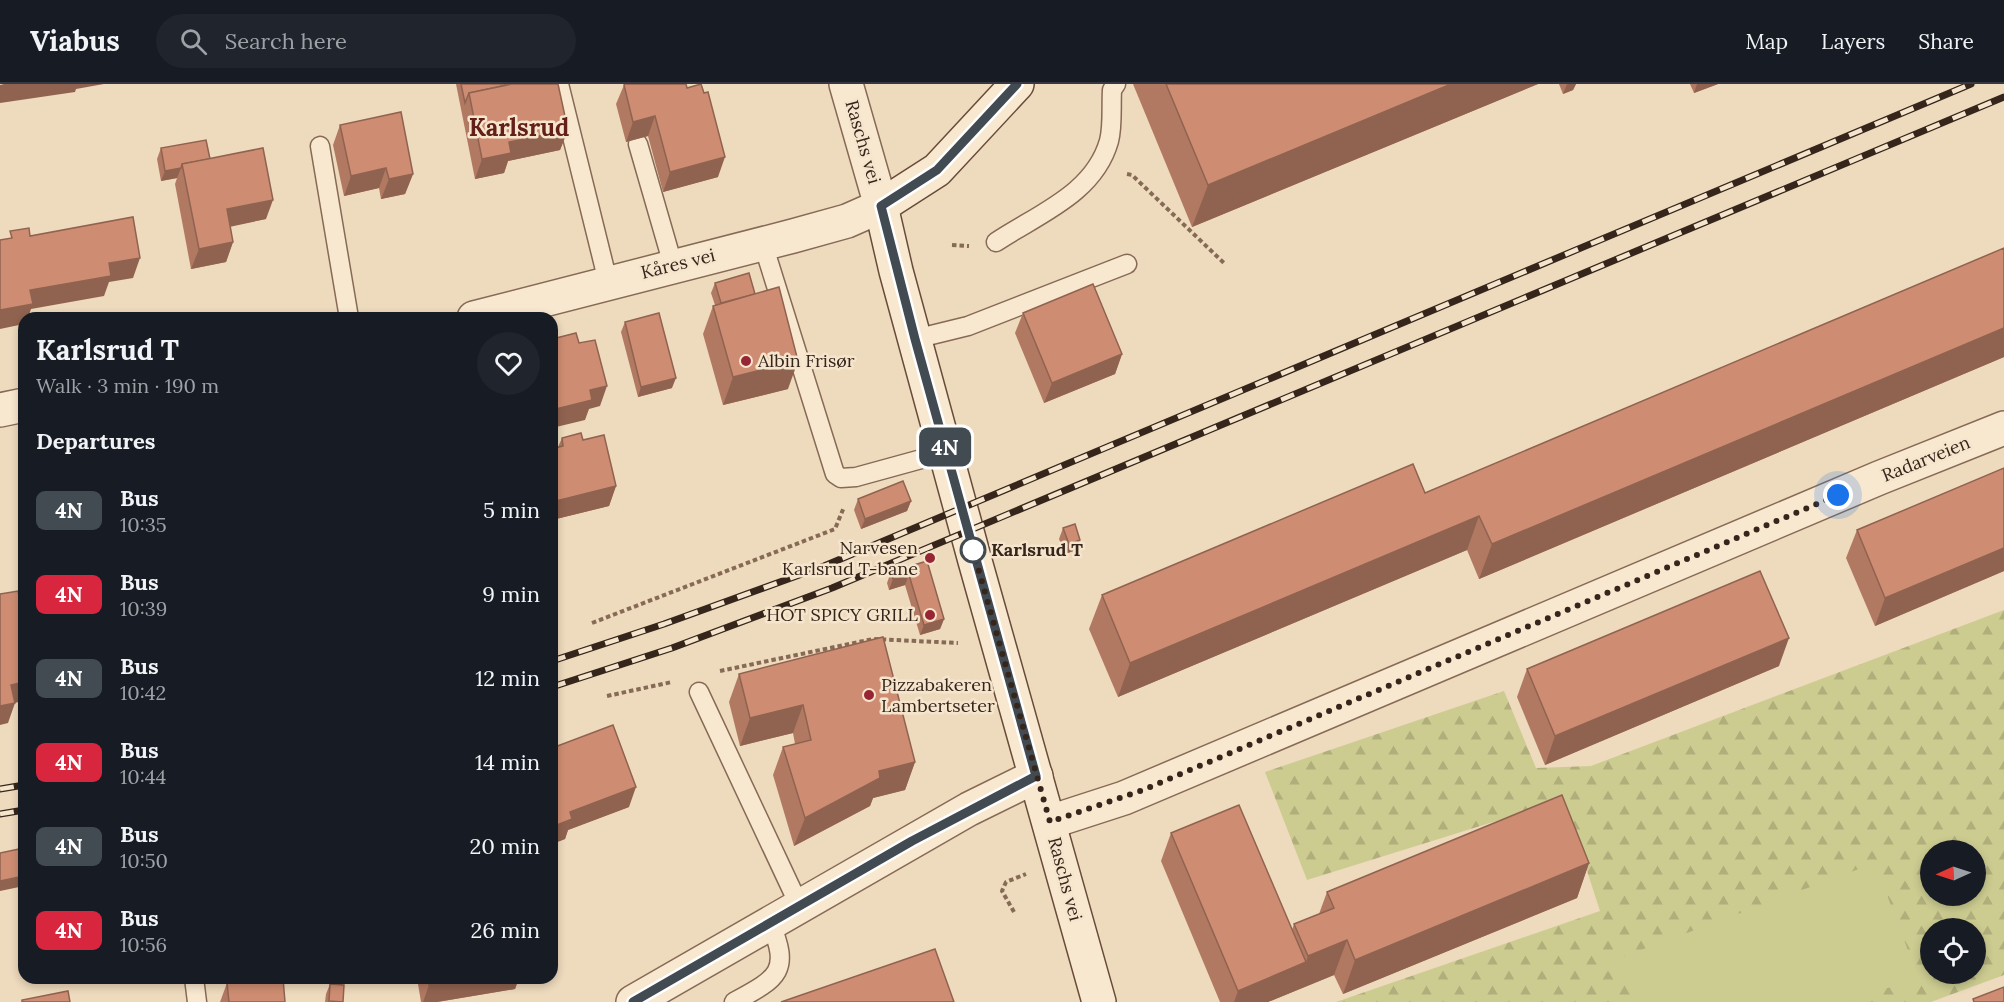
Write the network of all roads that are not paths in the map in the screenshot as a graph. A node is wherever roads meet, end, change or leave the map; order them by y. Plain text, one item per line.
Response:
1 (559, 84) edge
2 (846, 84) edge
3 (1017, 84) edge
4 (1116, 84) edge
5 (638, 144) dead end
6 (320, 146) dead end
7 (881, 206) junction
8 (996, 242) dead end
9 (763, 244) junction
10 (1127, 264) dead end
11 (673, 265) junction
12 (608, 282) junction
13 (348, 312) edge
14 (496, 312) edge
15 (915, 339) junction
16 (18, 406) edge
17 (0, 410) edge
18 (2004, 428) edge
19 (946, 452) junction
20 (699, 692) dead end
21 (1036, 776) junction
22 (1050, 822) junction
23 (799, 905) junction
24 (770, 922) junction
25 (195, 984) edge
26 (196, 1002) edge
27 (633, 1002) edge
28 (734, 1002) edge
29 (1099, 1002) edge

1 - 12 lane
2 - 7 street, Raschs vei
3 - 7 street, Kåres vei
4 - 8 lane
5 - 11 lane
6 - 13 lane
7 - 9 street, Kåres vei
7 - 15 street, Raschs vei
9 - 11 street, Kåres vei
9 - 19 lane
10 - 15 lane
11 - 12 street, Kåres vei
12 - 14 street, Kåres vei
15 - 19 street, Raschs vei
16 - 17 street
18 - 22 street, Radarveien
19 - 21 street, Raschs vei
20 - 23 lane
21 - 22 street, Raschs vei
21 - 23 street
22 - 29 street, Raschs vei
23 - 24 street
24 - 27 street
24 - 28 lane
25 - 26 lane

